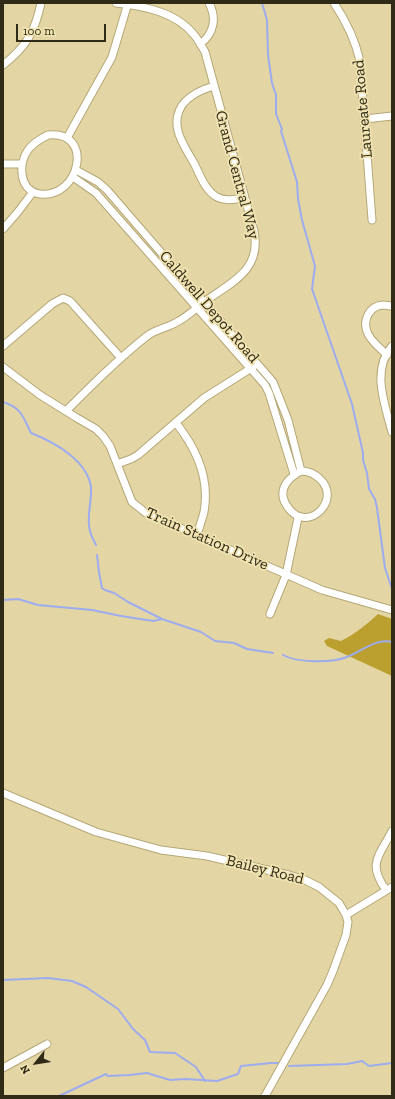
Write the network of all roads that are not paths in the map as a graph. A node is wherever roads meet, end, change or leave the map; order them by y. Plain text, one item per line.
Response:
1 (41, 3) edge
2 (116, 3) edge
3 (209, 3) edge
4 (334, 3) edge
5 (128, 4) edge
6 (200, 44) junction
7 (3, 65) edge
8 (214, 86) junction
9 (392, 116) edge
10 (365, 118) junction
11 (67, 138) junction
12 (3, 164) edge
13 (22, 164) junction
14 (76, 170) junction
15 (73, 177) junction
16 (33, 192) junction
17 (244, 198) junction
18 (372, 220) dead end
19 (3, 229) edge
20 (204, 302) junction
21 (392, 306) edge
22 (197, 308) junction
23 (3, 346) edge
24 (392, 346) edge
25 (387, 355) junction
26 (121, 358) junction
27 (258, 363) junction
28 (3, 367) edge
29 (250, 369) junction
30 (66, 411) junction
31 (176, 423) junction
32 (392, 432) edge
33 (117, 464) junction
34 (298, 472) junction
35 (298, 518) junction
36 (197, 535) junction
37 (286, 575) junction
38 (392, 610) edge
39 (270, 614) dead end
40 (3, 793) edge
41 (392, 831) edge
42 (389, 889) edge
43 (346, 915) junction
44 (47, 1044) dead end
45 (3, 1068) edge
46 (265, 1096) edge

1 - 7 street
2 - 5 street, Grand Central Way
3 - 6 street
4 - 10 street, Laureate Road
5 - 6 street, Grand Central Way
5 - 11 street
6 - 8 street, Grand Central Way
8 - 17 street, Grand Central Way
8 - 17 street
9 - 10 street
10 - 18 street, Laureate Road
11 - 13 street
11 - 14 street
12 - 13 street
13 - 16 street
14 - 15 street
14 - 20 street, Caldwell Depot Road
15 - 16 street
15 - 22 street, Caldwell Depot Road
16 - 19 street
17 - 20 street, Grand Central Way
20 - 22 street, Grand Central Way
20 - 27 street, Caldwell Depot Road
21 - 25 street
22 - 26 street, Grand Central Way
22 - 29 street, Caldwell Depot Road
23 - 26 street
24 - 25 street
25 - 32 street
26 - 30 street, Grand Central Way
27 - 29 street
27 - 34 street, Caldwell Depot Road
28 - 30 street, Train Station Drive
29 - 31 street
29 - 34 street, Caldwell Depot Road
30 - 33 street, Train Station Drive
31 - 33 street
31 - 36 street
33 - 36 street, Train Station Drive
34 - 35 street
34 - 35 street
35 - 37 street
36 - 37 street, Train Station Drive
37 - 38 street, Train Station Drive
37 - 39 street
40 - 43 street, Bailey Road
41 - 42 street
42 - 43 street
43 - 46 street
44 - 45 street

